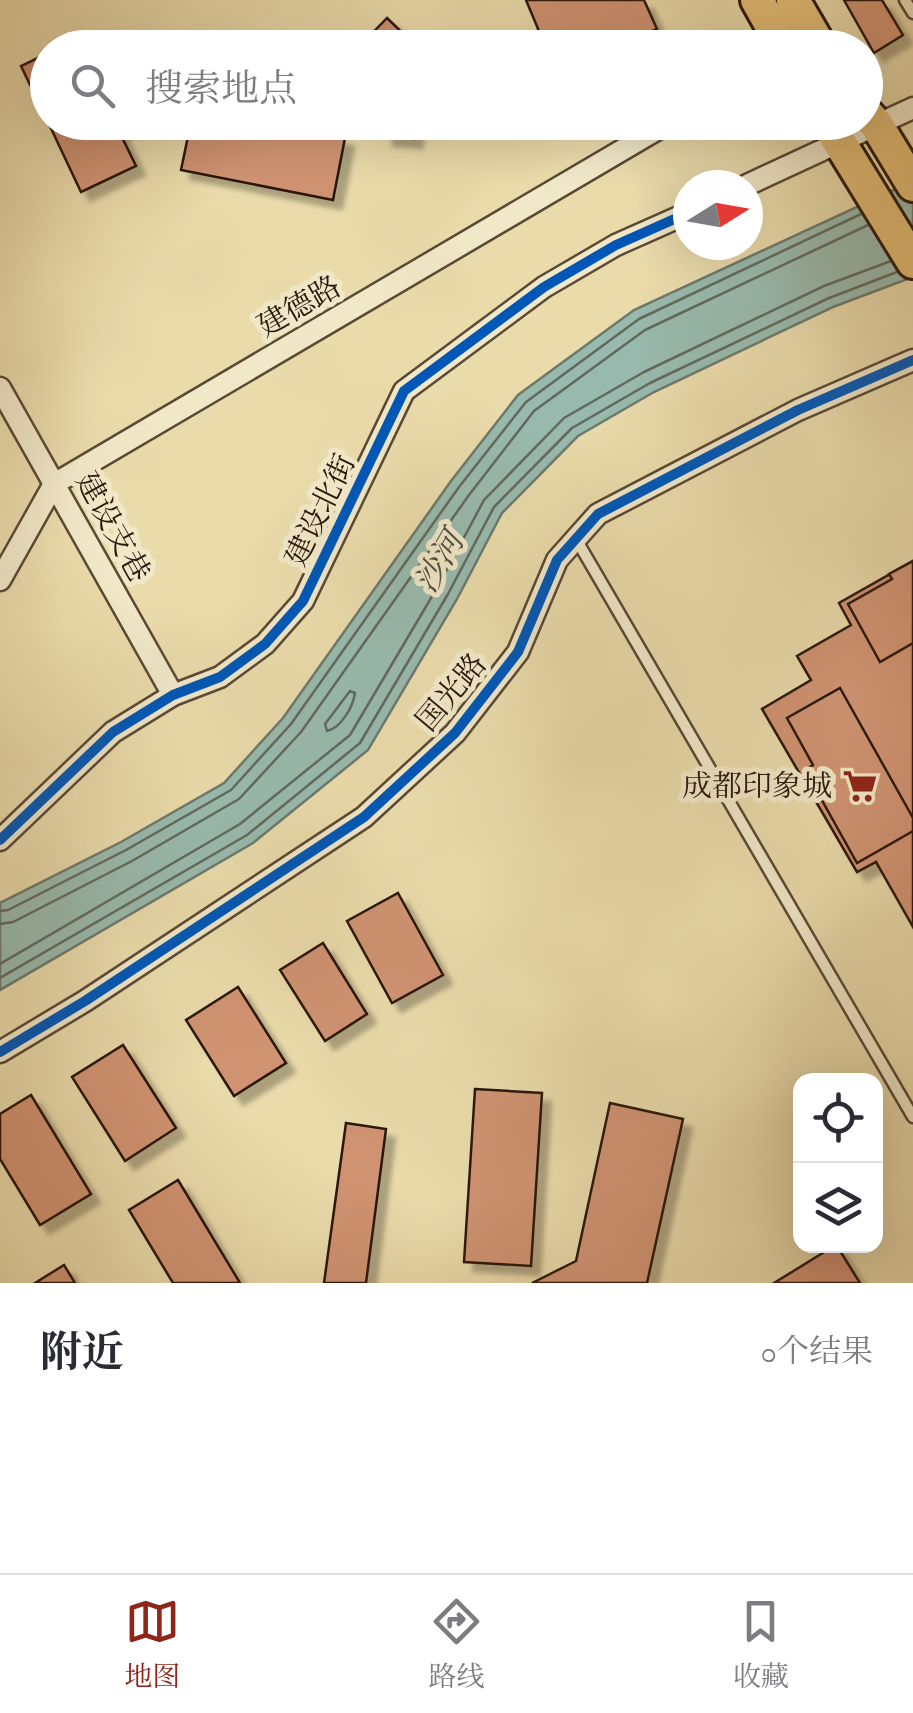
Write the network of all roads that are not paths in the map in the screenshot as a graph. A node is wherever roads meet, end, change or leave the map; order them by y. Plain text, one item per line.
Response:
1 (757, 0) edge
2 (793, 0) edge
3 (905, 0) edge
4 (913, 13) edge
5 (788, 30) edge
6 (800, 30) edge
7 (913, 108) edge
8 (883, 115) edge
9 (883, 137) edge
10 (639, 140) edge
11 (820, 140) edge
12 (838, 140) edge
13 (906, 172) edge
14 (763, 175) edge
15 (673, 220) edge
16 (913, 262) edge
17 (913, 360) edge
18 (0, 388) edge
19 (54, 484) junction
20 (576, 539) junction
21 (0, 580) edge
22 (173, 695) junction
23 (0, 840) edge
24 (0, 1052) edge
25 (913, 1116) edge

1 - 5 main road
2 - 6 main road
3 - 4 lane
7 - 8 street
9 - 13 main road
10 - 19 street, 建德路
11 - 14 street
12 - 16 main road
15 - 22 street, 建设北街
17 - 20 street, 国光路
18 - 19 street, 建设支巷
19 - 21 street
19 - 22 street, 建设支巷
20 - 24 street, 国光路
20 - 25 lane
22 - 23 street, 建设北街

